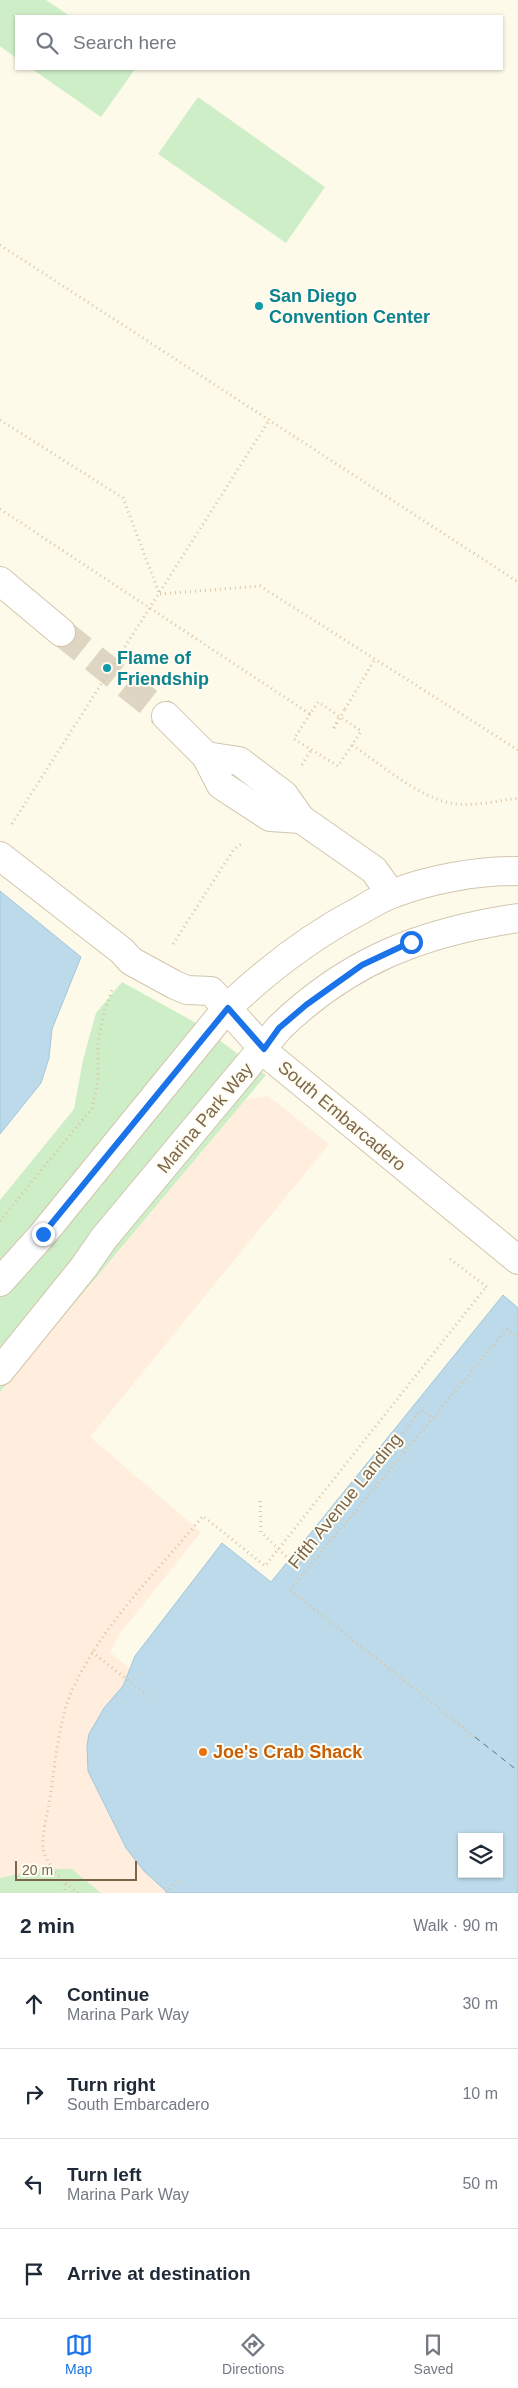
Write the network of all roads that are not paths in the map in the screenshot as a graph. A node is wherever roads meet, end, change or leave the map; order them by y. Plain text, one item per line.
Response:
1 (0, 580) edge
2 (62, 632) tunnel mouth
3 (166, 716) tunnel mouth
4 (0, 856) edge
5 (518, 871) edge
6 (391, 894) junction
7 (518, 918) edge
8 (228, 1008) junction
9 (264, 1049) junction
10 (518, 1260) edge
11 (0, 1282) edge
12 (0, 1370) edge

1 - 2 street
3 - 6 street
4 - 8 street, South Embarcadero
5 - 6 street
6 - 8 street
7 - 9 street, Marina Park Way
8 - 9 street, South Embarcadero
8 - 11 street
9 - 10 street, South Embarcadero
9 - 12 street, Marina Park Way

